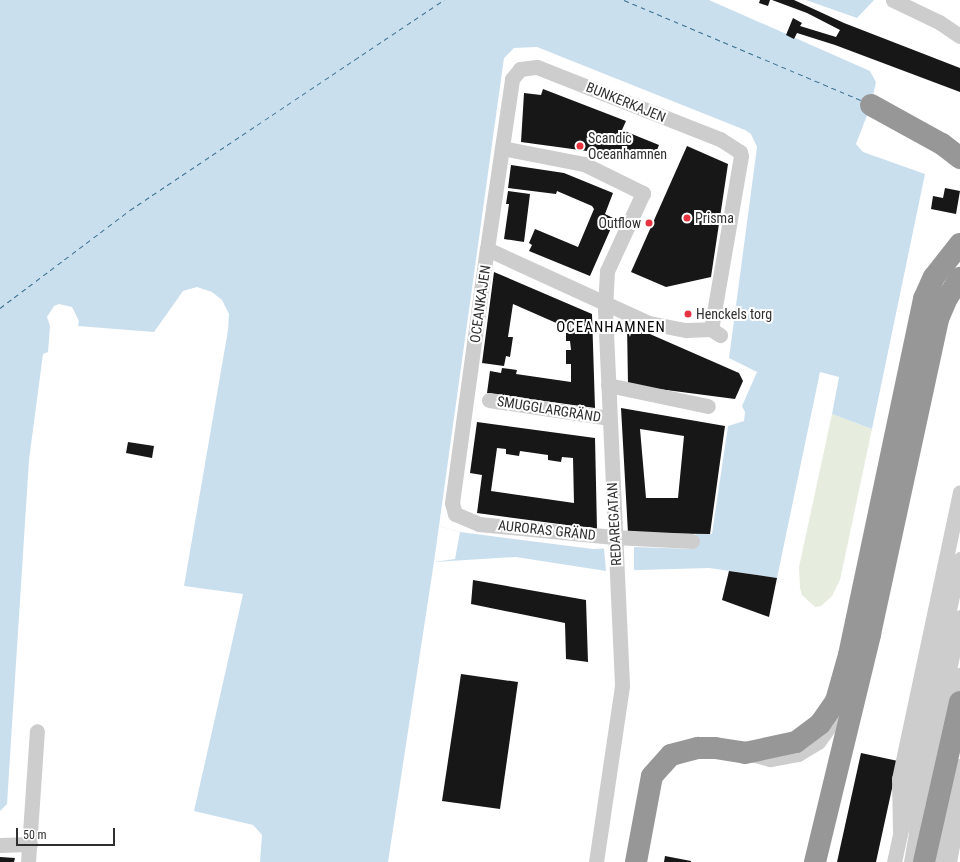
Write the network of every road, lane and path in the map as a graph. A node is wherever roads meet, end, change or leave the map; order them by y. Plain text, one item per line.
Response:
1 (893, 0) edge
2 (960, 36) edge
3 (520, 69) joint
4 (871, 105) dead end
5 (508, 149) junction
6 (960, 158) edge
7 (960, 244) edge
8 (492, 250) junction
9 (960, 255) edge
10 (960, 267) edge
11 (960, 278) edge
12 (605, 301) junction
13 (608, 385) junction
14 (489, 400) dead end
15 (708, 406) dead end
16 (609, 418) junction
17 (960, 492) edge
18 (479, 524) joint
19 (960, 526) edge
20 (692, 541) dead end
21 (615, 542) junction
22 (960, 559) edge
23 (960, 588) edge
24 (960, 617) edge
25 (960, 646) edge
26 (960, 675) edge
27 (858, 682) junction
28 (960, 702) edge
29 (37, 732) dead end
30 (960, 733) edge
31 (745, 753) junction
32 (960, 766) edge
33 (960, 800) edge
34 (960, 819) edge
35 (900, 831) junction
36 (935, 838) junction
37 (30, 844) junction
38 (0, 845) edge
39 (28, 862) edge
40 (596, 862) edge
41 (636, 862) edge
42 (816, 862) edge
43 (894, 862) edge
44 (911, 862) edge
45 (924, 862) edge
46 (936, 862) edge
47 (949, 862) edge

1 - 2 street
3 - 5 street, OCEANKAJEN
3 - 12 street, BUNKERKAJEN
4 - 6 highway
5 - 8 street, OCEANKAJEN
5 - 12 street, REDAREGATAN
7 - 31 highway
8 - 12 street
8 - 18 street, OCEANKAJEN
9 - 31 street
10 - 27 street
11 - 27 highway
12 - 13 street, REDAREGATAN
13 - 15 street
13 - 16 street, REDAREGATAN
14 - 16 street, SMUGGLARGRÄND
16 - 21 street, REDAREGATAN
17 - 35 street
18 - 21 street, AURORAS GRÄND
19 - 35 street
20 - 21 street, AURORAS GRÄND
21 - 40 street, REDAREGATAN
22 - 35 street
23 - 36 street
24 - 36 street
25 - 36 street
26 - 36 street
27 - 42 highway
28 - 36 highway
29 - 37 street
30 - 36 street
31 - 41 highway
32 - 36 street
33 - 36 street
34 - 36 street
35 - 43 street
36 - 44 street
36 - 45 highway
36 - 46 street
36 - 47 street
37 - 38 street
37 - 39 street

